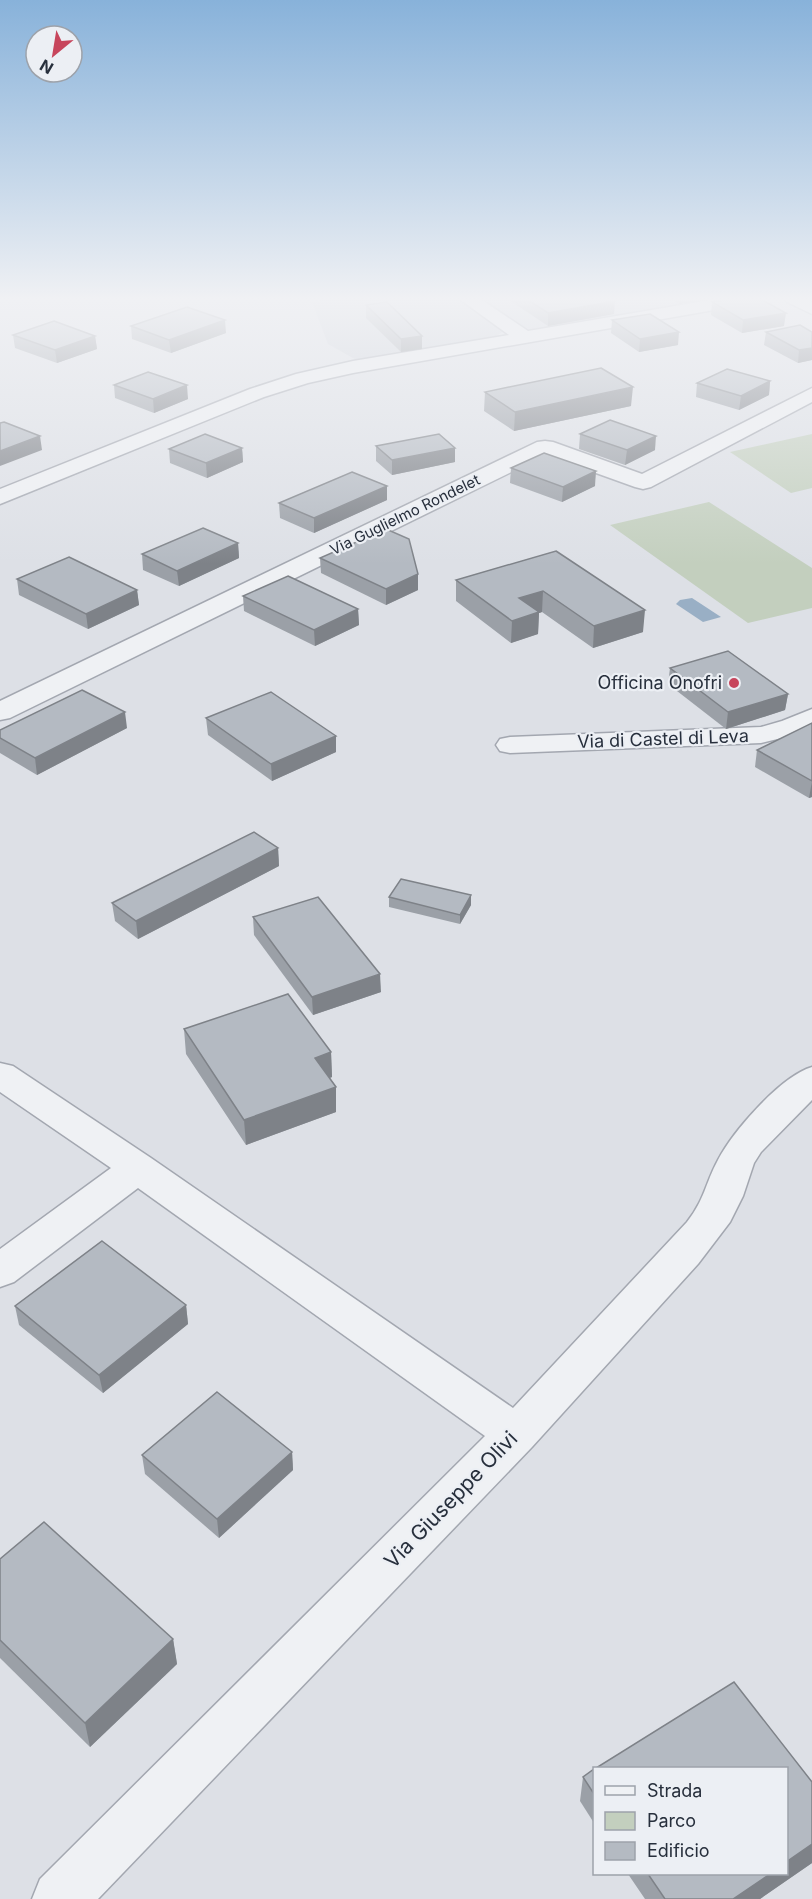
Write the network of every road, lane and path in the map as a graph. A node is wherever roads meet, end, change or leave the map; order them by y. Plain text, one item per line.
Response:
1 (278, 387) edge
2 (812, 394) edge
3 (0, 497) edge
4 (0, 712) edge
5 (812, 717) edge
6 (510, 745) dead end
7 (0, 1075) edge
8 (812, 1079) edge
9 (138, 1168) junction
10 (0, 1271) edge
11 (516, 1434) junction
12 (60, 1899) edge

1 - 3 street
2 - 4 street, Via Guglielmo Rondelet
5 - 6 street, Via di Castel di Leva
7 - 9 street
8 - 11 street, Via Giuseppe Olivi
9 - 10 street
9 - 11 street
11 - 12 street, Via Giuseppe Olivi

